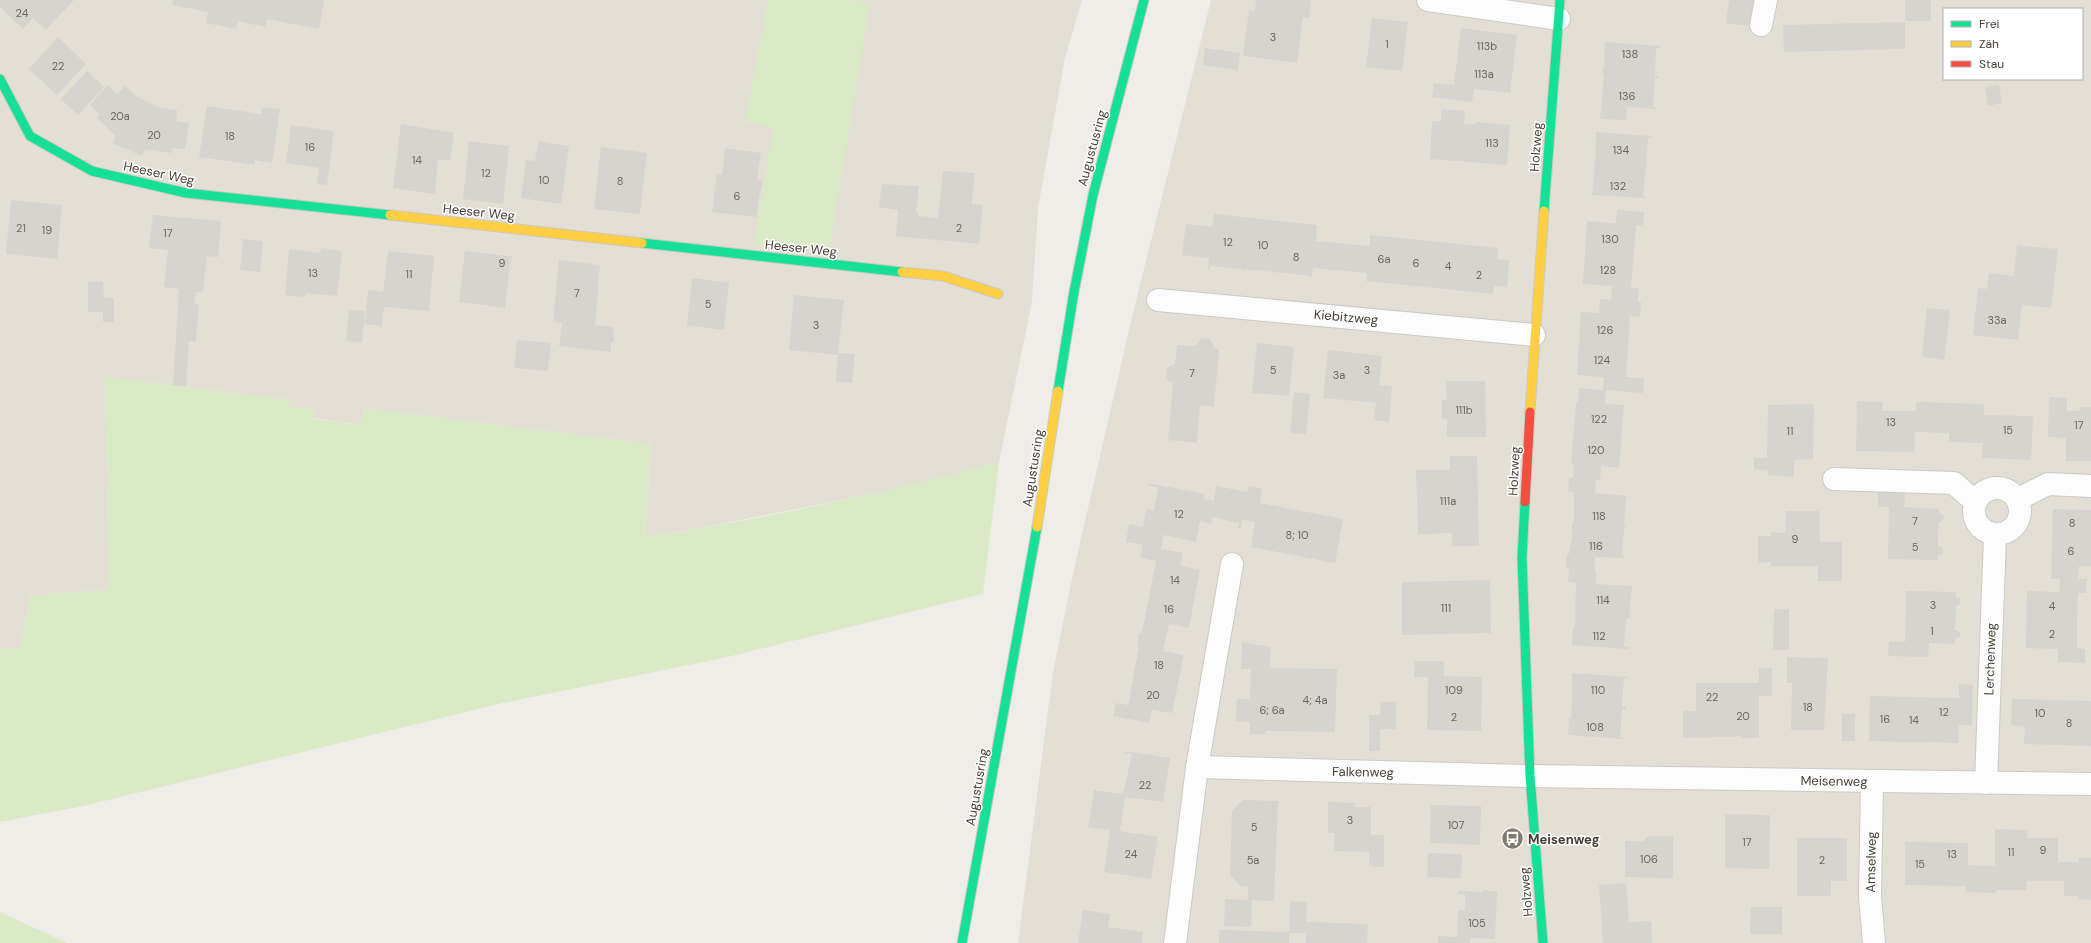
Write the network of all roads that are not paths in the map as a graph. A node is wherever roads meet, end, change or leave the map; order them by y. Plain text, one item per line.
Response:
1 (1144, 0) edge
2 (1428, 0) edge
3 (1766, 0) edge
4 (1559, 9) edge
5 (1761, 25) dead end
6 (0, 79) edge
7 (998, 294) dead end
8 (1158, 300) dead end
9 (1534, 335) junction
10 (1834, 479) dead end
11 (2090, 486) edge
12 (2018, 499) junction
13 (1975, 502) junction
14 (1995, 536) junction
15 (1232, 564) dead end
16 (1196, 767) junction
17 (1530, 776) junction
18 (1872, 781) junction
19 (1986, 783) junction
20 (2091, 784) edge
21 (962, 943) edge
22 (1175, 943) edge
23 (1544, 943) edge
24 (1874, 943) edge

1 - 21 street, Augustusring
2 - 4 street
3 - 5 street
4 - 9 street, Holzweg
6 - 7 street, Heeser Weg
8 - 9 street, Kiebitzweg
9 - 17 street, Holzweg
10 - 13 street
11 - 12 street
12 - 13 street
12 - 14 street
13 - 14 street
14 - 19 street, Lerchenweg
15 - 16 street
16 - 17 street, Falkenweg
16 - 22 street
17 - 18 street, Meisenweg
17 - 23 street, Holzweg
18 - 19 street, Meisenweg
18 - 24 street, Amselweg
19 - 20 street, Meisenweg

